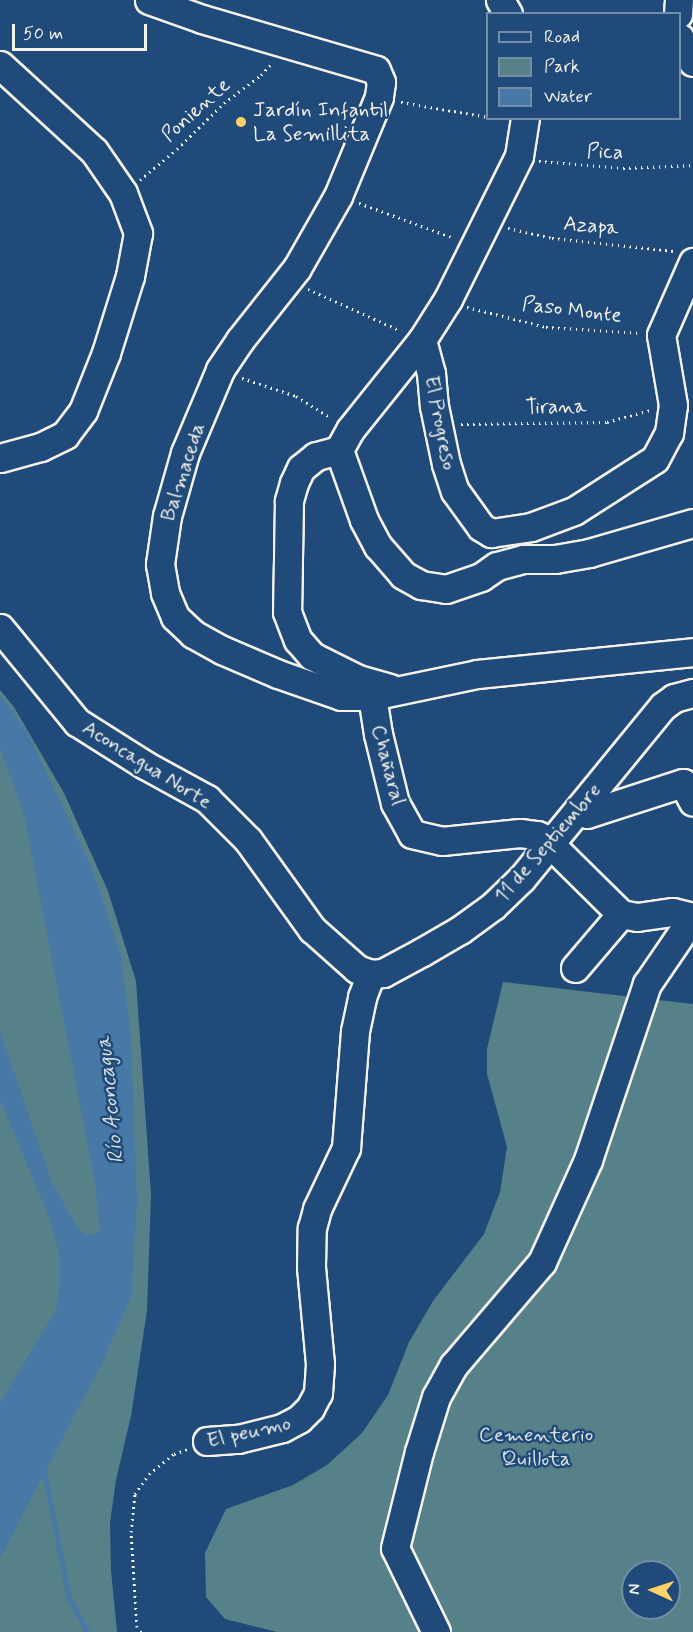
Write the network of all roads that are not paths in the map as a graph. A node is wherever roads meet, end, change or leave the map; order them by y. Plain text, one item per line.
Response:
1 (149, 0) edge
2 (681, 40) edge
3 (693, 62) edge
4 (0, 65) edge
5 (525, 120) edge
6 (687, 257) edge
7 (422, 340) junction
8 (345, 440) junction
9 (0, 458) edge
10 (693, 523) edge
11 (0, 628) edge
12 (693, 652) edge
13 (384, 693) junction
14 (693, 693) edge
15 (693, 802) edge
16 (579, 809) junction
17 (549, 843) junction
18 (621, 915) junction
19 (693, 917) edge
20 (576, 968) dead end
21 (371, 974) junction
22 (207, 1442) road end
23 (436, 1632) edge

1 - 13 street, Balmaceda
2 - 3 street
4 - 9 street
5 - 7 street
6 - 7 street, El Progreso
7 - 8 street
8 - 10 street
8 - 13 street
11 - 21 street, Aconcagua Norte
12 - 13 street, Balmaceda
13 - 17 street, Chañaral
14 - 16 street, 11 de Septiembre
15 - 16 street
16 - 17 street, 11 de Septiembre
17 - 18 street
17 - 21 street, 11 de Septiembre
18 - 19 street
18 - 20 street
19 - 23 street
21 - 22 street, El peumo

